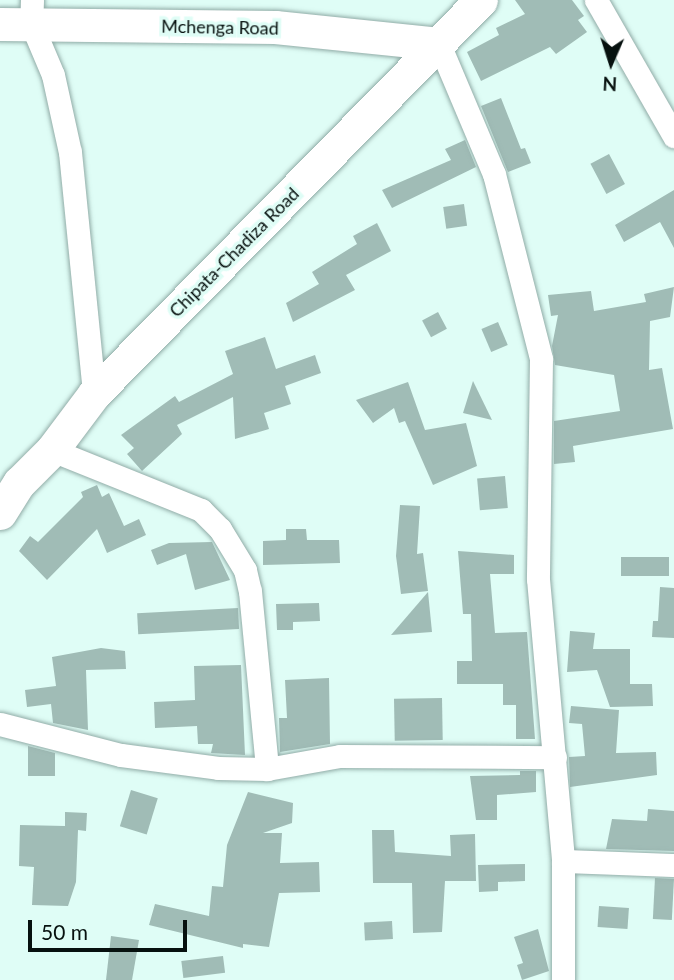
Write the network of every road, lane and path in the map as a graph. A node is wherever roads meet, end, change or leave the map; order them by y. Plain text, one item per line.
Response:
1 (481, 0) edge
2 (596, 0) edge
3 (21, 16) edge
4 (439, 44) junction
5 (674, 136) edge
6 (94, 394) junction
7 (52, 450) junction
8 (0, 513) edge
9 (0, 724) edge
10 (555, 757) junction
11 (267, 769) junction
12 (562, 861) junction
13 (674, 865) edge
14 (563, 980) edge

1 - 4 main road, Chipata-Chadiza Road
2 - 5 street
3 - 4 main road, Mchenga Road
3 - 6 street
4 - 6 main road, Chipata-Chadiza Road
4 - 10 street
6 - 7 main road, Chipata-Chadiza Road
7 - 8 main road, Chipata-Chadiza Road
7 - 11 street
9 - 11 street
10 - 11 street
10 - 12 street
12 - 13 street
12 - 14 street

